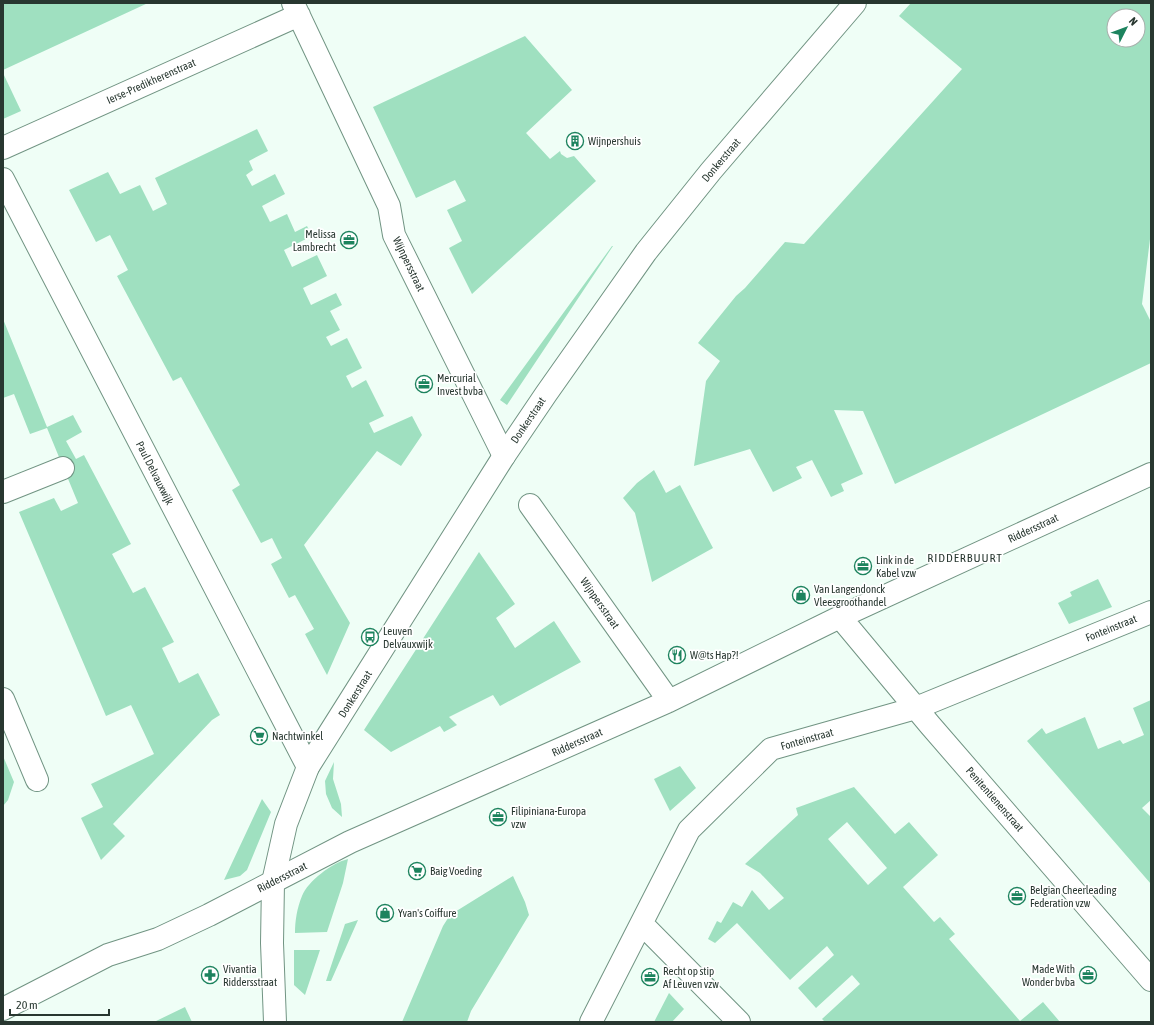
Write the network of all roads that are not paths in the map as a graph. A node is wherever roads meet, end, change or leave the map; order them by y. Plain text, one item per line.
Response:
1 (855, 3) edge
2 (296, 9) edge
3 (3, 148) edge
4 (3, 178) edge
5 (504, 456) junction
6 (63, 468) dead end
7 (1151, 474) edge
8 (3, 492) edge
9 (530, 505) dead end
10 (1151, 612) edge
11 (840, 617) junction
12 (3, 699) edge
13 (670, 701) junction
14 (916, 708) junction
15 (308, 767) junction
16 (37, 780) dead end
17 (273, 882) junction
18 (642, 924) junction
19 (1151, 980) edge
20 (3, 1009) edge
21 (275, 1022) edge
22 (591, 1022) edge
23 (739, 1022) edge

1 - 5 street, Donkerstraat
2 - 3 street, Ierse-Predikherenstraat
2 - 5 street, Wijnpersstraat
4 - 15 street, Paul Delvauxwijk
5 - 15 street, Donkerstraat
6 - 8 street
7 - 11 street, Riddersstraat
9 - 13 street, Wijnpersstraat
10 - 14 street, Fonteinstraat
11 - 13 street, Riddersstraat
11 - 14 street, Penitentienenstraat
12 - 16 street
13 - 17 street, Riddersstraat
14 - 18 street, Fonteinstraat
14 - 19 street, Penitentienenstraat
15 - 17 street, Donkerstraat
17 - 20 street, Riddersstraat
17 - 21 street, Donkerstraat
18 - 22 street, Fonteinstraat
18 - 23 street

